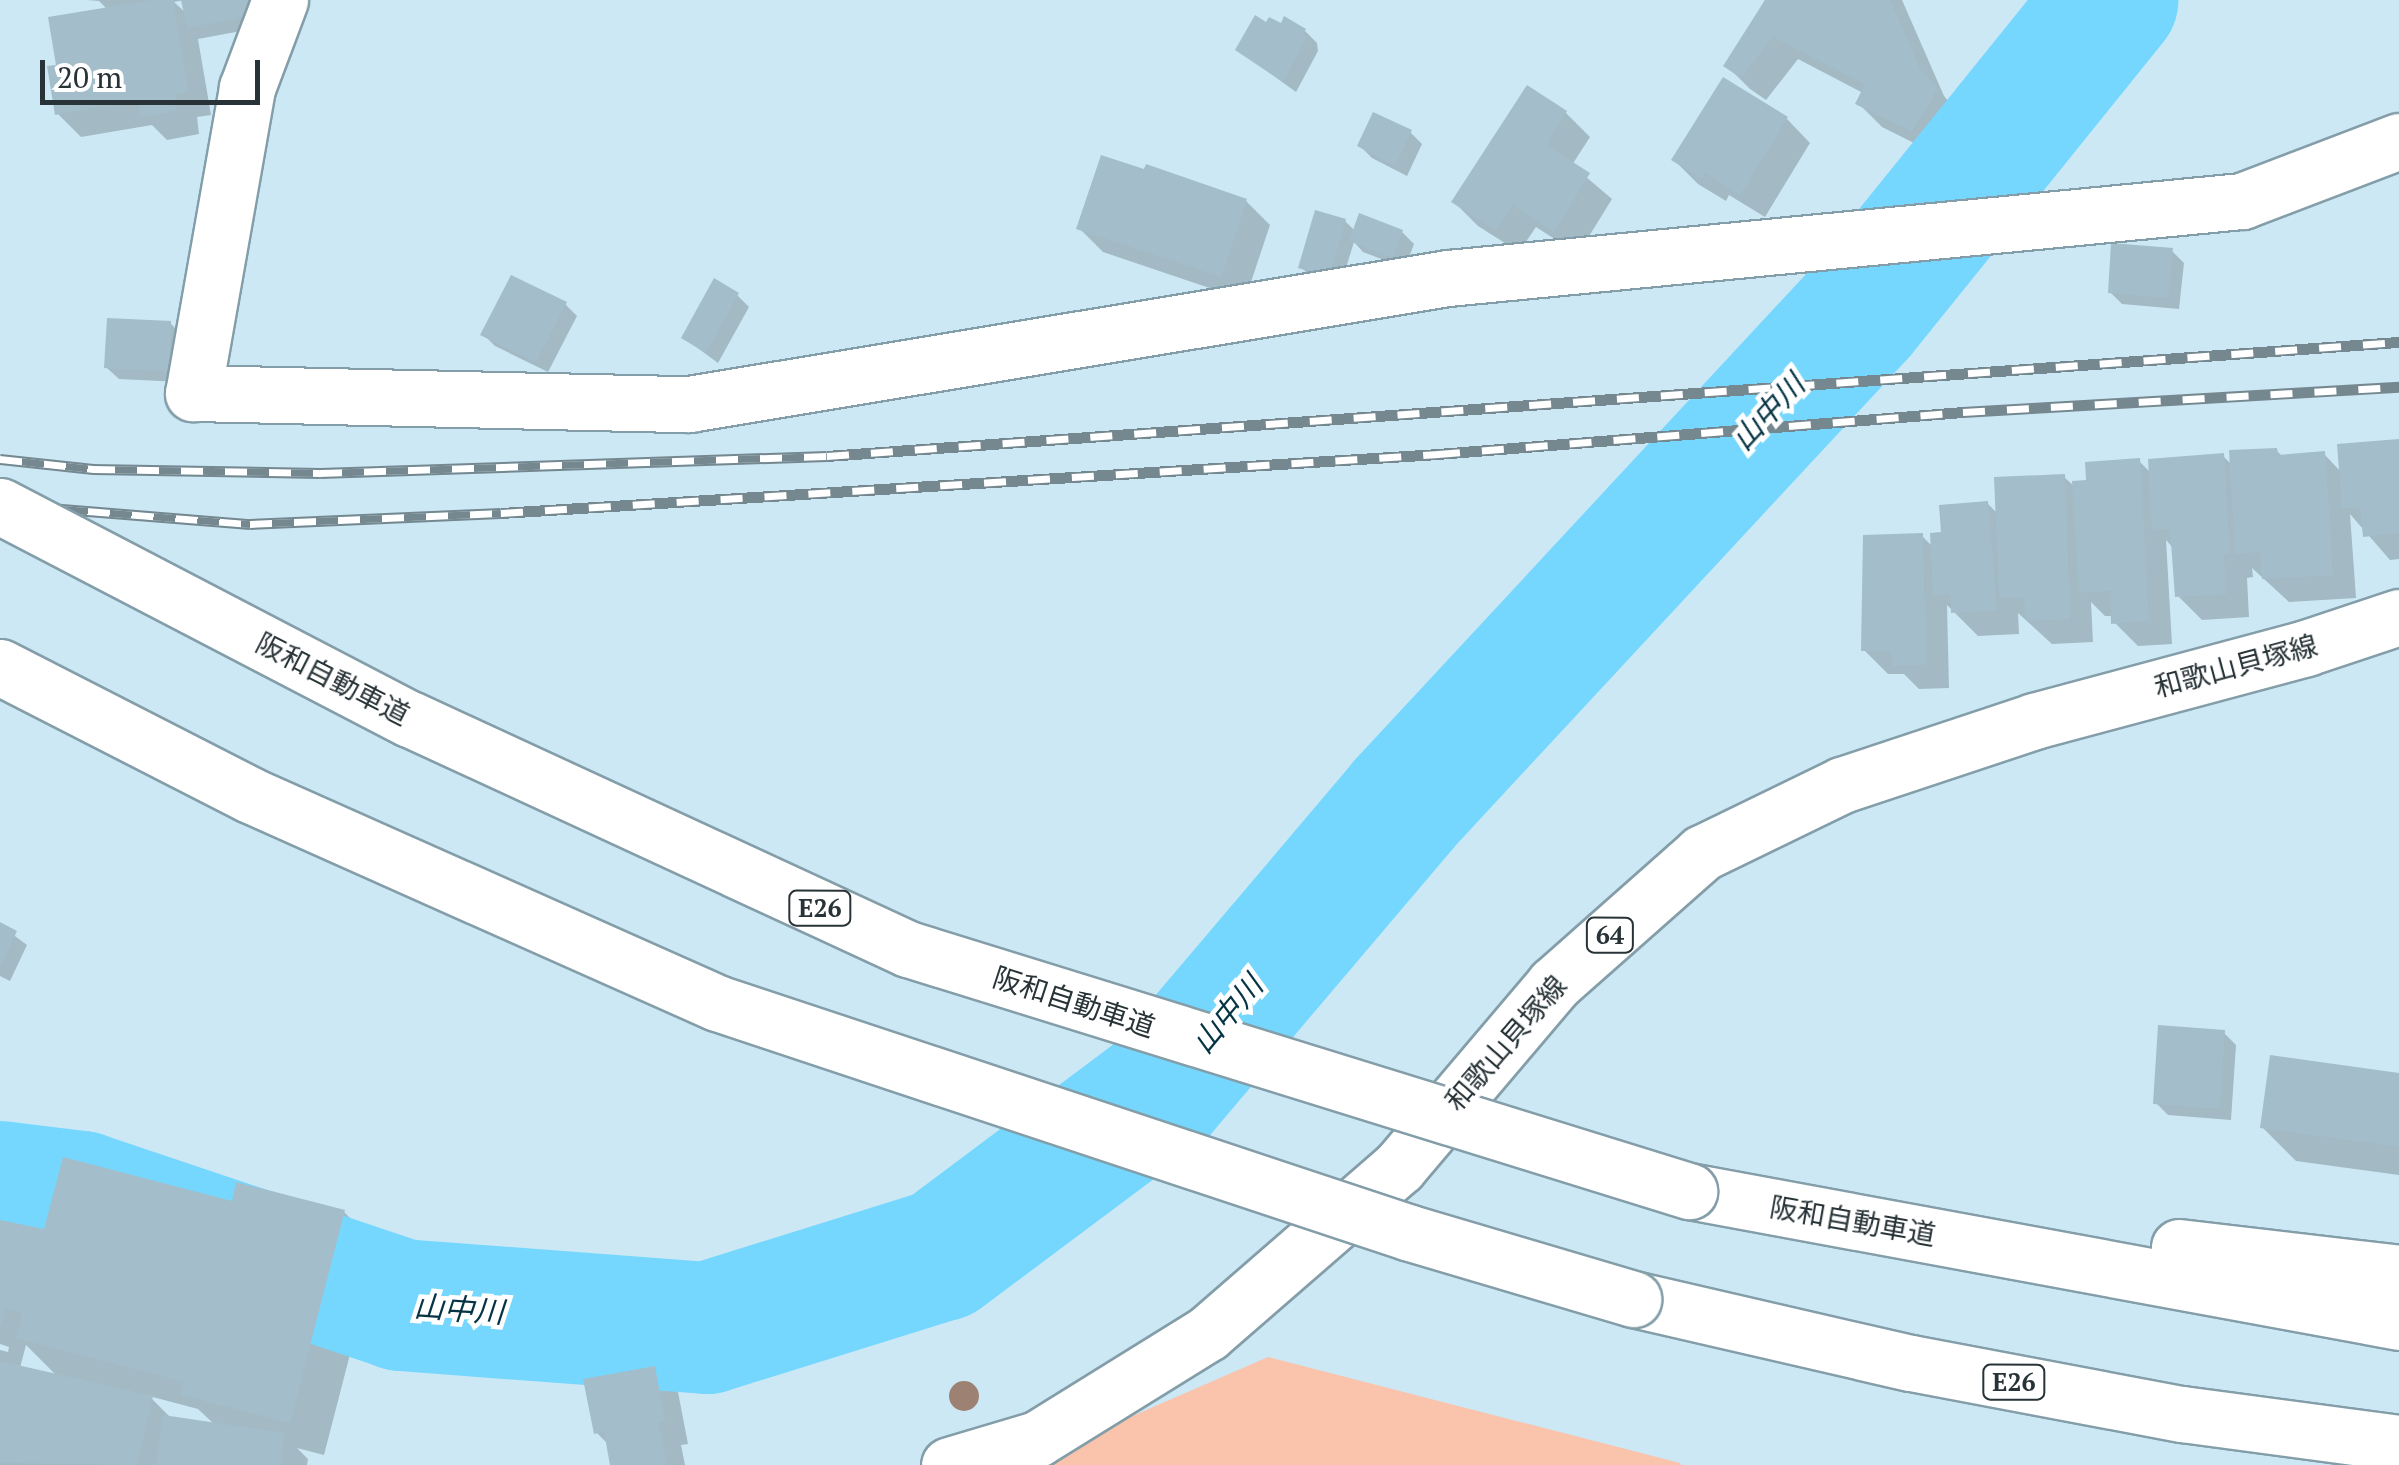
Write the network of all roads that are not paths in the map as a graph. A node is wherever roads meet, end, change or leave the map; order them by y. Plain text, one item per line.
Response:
1 (280, 0) edge
2 (2399, 141) edge
3 (0, 506) edge
4 (2399, 618) edge
5 (0, 668) edge
6 (1689, 1190) junction
7 (2399, 1272) edge
8 (2399, 1322) edge
9 (2182, 1414) junction
10 (2399, 1442) edge
11 (2399, 1458) edge
12 (949, 1465) edge

1 - 2 main road
3 - 6 main road, 阪和自動車道 / E26, bridge
4 - 12 main road, 和歌山貝塚線 / 64
5 - 9 main road, E26, bridge
6 - 7 main road
6 - 8 main road, 阪和自動車道 / E26
9 - 10 main road, E26
9 - 11 main road

